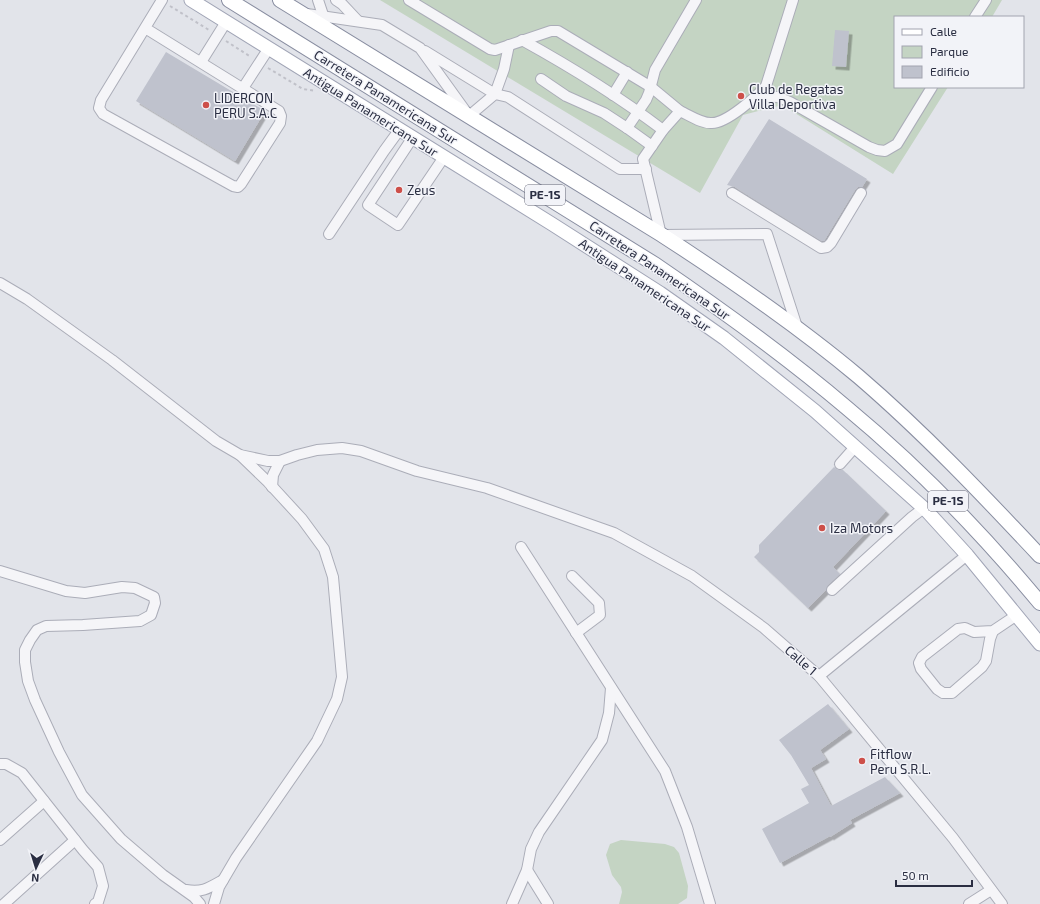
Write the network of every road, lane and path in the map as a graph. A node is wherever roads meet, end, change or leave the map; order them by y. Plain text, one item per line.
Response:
1 (162, 0) edge
2 (191, 0) edge
3 (229, 0) edge
4 (280, 0) edge
5 (318, 0) edge
6 (336, 0) edge
7 (409, 0) edge
8 (696, 0) edge
9 (793, 0) edge
10 (986, 0) edge
11 (976, 16) edge
12 (358, 21) junction
13 (226, 22) junction
14 (326, 23) junction
15 (145, 28) junction
16 (217, 36) junction
17 (522, 40) junction
18 (509, 45) junction
19 (269, 48) junction
20 (420, 48) junction
21 (201, 62) junction
22 (260, 63) junction
23 (627, 72) junction
24 (541, 79) dead end
25 (651, 87) junction
26 (243, 88) junction
27 (931, 88) edge
28 (317, 92) dead end
29 (495, 94) junction
30 (613, 95) junction
31 (758, 96) junction
32 (680, 110) junction
33 (638, 111) junction
34 (469, 116) junction
35 (627, 128) junction
36 (400, 129) junction
37 (663, 130) junction
38 (414, 138) junction
39 (652, 146) junction
40 (444, 157) junction
41 (646, 170) junction
42 (732, 193) dead end
43 (860, 194) dead end
44 (776, 220) junction
45 (329, 234) dead end
46 (766, 234) junction
47 (661, 235) junction
48 (0, 283) edge
49 (798, 330) junction
50 (855, 447) junction
51 (240, 456) junction
52 (280, 461) junction
53 (840, 464) dead end
54 (272, 487) junction
55 (924, 508) junction
56 (521, 547) dead end
57 (967, 556) junction
58 (1040, 556) edge
59 (0, 571) edge
60 (572, 576) dead end
61 (832, 590) dead end
62 (1040, 603) edge
63 (1017, 615) junction
64 (993, 631) junction
65 (576, 633) junction
66 (1040, 644) edge
67 (819, 676) junction
68 (610, 688) junction
69 (0, 764) edge
70 (44, 801) junction
71 (0, 840) edge
72 (75, 840) junction
73 (527, 870) junction
74 (223, 880) junction
75 (184, 890) junction
76 (991, 890) junction
77 (4, 904) edge
78 (95, 904) edge
79 (200, 904) edge
80 (214, 904) edge
81 (512, 904) edge
82 (548, 904) edge
83 (710, 904) edge
84 (969, 904) edge
85 (1000, 904) edge

1 - 15 street
1 - 16 path
2 - 13 main road, Antigua Panamericana Sur
3 - 62 highway, Carretera Panamericana Sur / PE-1S
4 - 14 highway, Carretera Panamericana Sur / PE-1S
5 - 14 street
6 - 12 street
7 - 18 street
8 - 25 street
9 - 31 street
10 - 11 street
12 - 14 street
12 - 20 street
13 - 16 street
13 - 19 main road, Antigua Panamericana Sur
14 - 34 highway, Carretera Panamericana Sur / PE-1S
15 - 21 street
15 - 26 street
16 - 21 street
16 - 22 path
17 - 18 street
17 - 23 street
17 - 30 street
18 - 29 street
19 - 22 street
19 - 36 main road, Antigua Panamericana Sur
20 - 29 street
20 - 34 street
21 - 26 street
22 - 26 street
22 - 28 path
23 - 25 street
23 - 30 street
24 - 35 street
25 - 32 street
25 - 33 street
27 - 31 street
29 - 34 street
29 - 41 street
30 - 33 street
31 - 32 street
32 - 37 street
33 - 35 street
33 - 37 street
34 - 47 highway, Carretera Panamericana Sur / PE-1S
35 - 39 street
36 - 38 main road, Antigua Panamericana Sur
36 - 45 street
37 - 39 street
38 - 40 main road, Antigua Panamericana Sur
38 - 40 street
39 - 41 street
40 - 50 main road, Antigua Panamericana Sur
41 - 47 street
42 - 44 street
43 - 44 street
44 - 46 street
46 - 47 street
46 - 49 street
47 - 49 highway, Carretera Panamericana Sur / PE-1S
48 - 51 street
49 - 58 highway, Carretera Panamericana Sur / PE-1S
50 - 53 street
50 - 55 main road, Antigua Panamericana Sur
51 - 52 street
51 - 54 street
52 - 54 street
52 - 67 street, Calle 1
54 - 74 street
55 - 57 main road, Antigua Panamericana Sur
55 - 61 street
56 - 65 street
57 - 63 main road, Antigua Panamericana Sur
57 - 67 street
59 - 75 street
60 - 65 street
63 - 64 street
63 - 66 main road, Antigua Panamericana Sur
64 - 64 street
65 - 68 street
67 - 76 street, Calle 1
68 - 73 street
68 - 83 street
69 - 70 street
70 - 71 street
70 - 72 street
72 - 77 street
72 - 78 street
73 - 81 street
73 - 82 street
74 - 75 street
74 - 80 street
75 - 79 street
76 - 84 street
76 - 85 street, Calle 1

